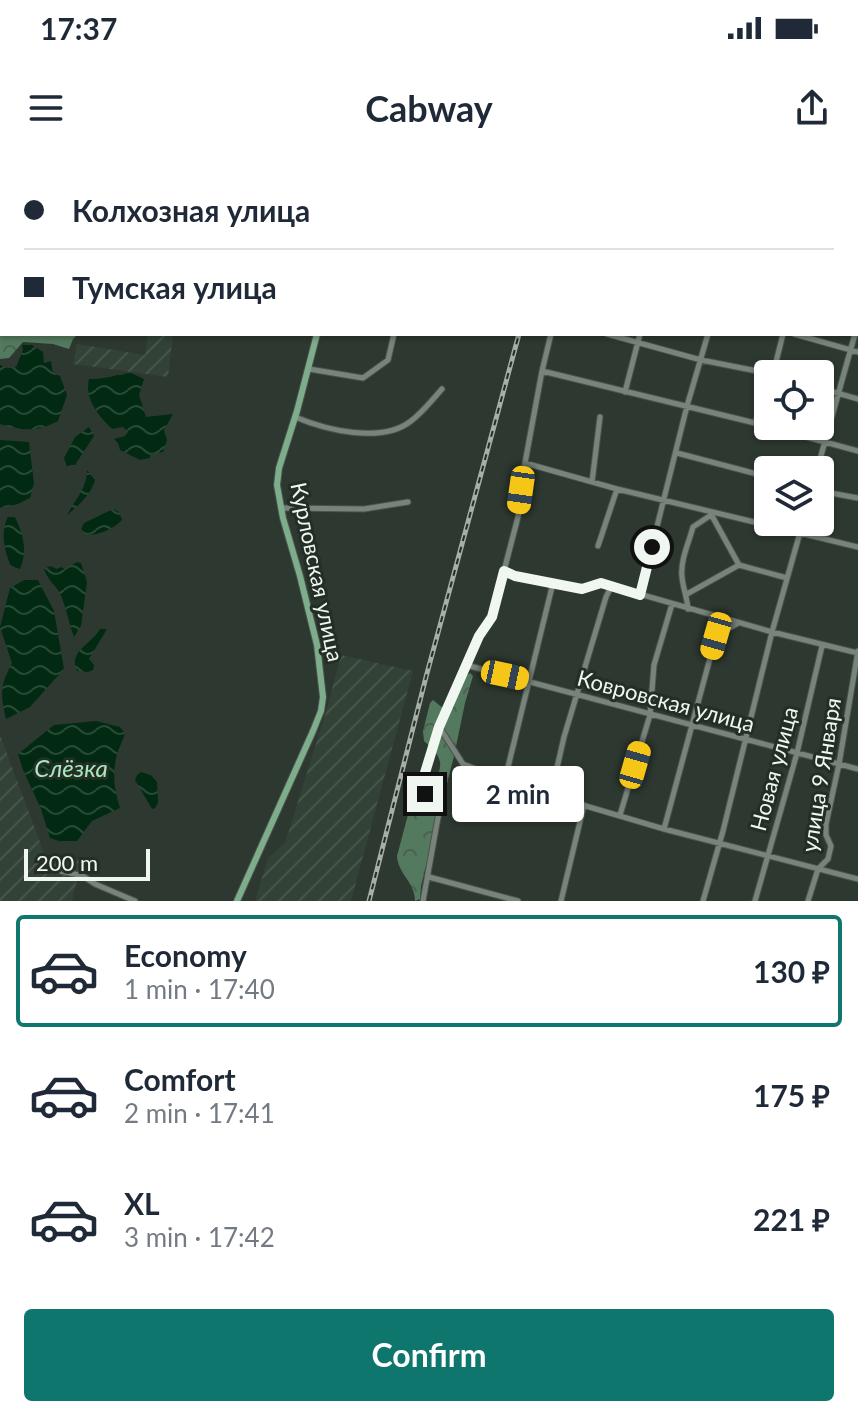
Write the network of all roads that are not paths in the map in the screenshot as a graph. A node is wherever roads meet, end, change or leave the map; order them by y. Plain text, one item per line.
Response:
1 (317, 336) edge
2 (394, 336) edge
3 (551, 336) edge
4 (614, 336) edge
5 (639, 336) edge
6 (707, 336) edge
7 (782, 336) edge
8 (801, 336) edge
9 (637, 342) junction
10 (854, 351) edge
11 (701, 360) junction
12 (776, 360) edge
13 (309, 369) junction
14 (754, 370) edge
15 (542, 371) junction
16 (442, 389) dead end
17 (625, 392) junction
18 (834, 392) edge
19 (838, 393) junction
20 (858, 399) edge
21 (687, 406) junction
22 (295, 417) junction
23 (600, 417) dead end
24 (754, 423) edge
25 (818, 440) edge
26 (825, 442) junction
27 (858, 451) edge
28 (677, 453) junction
29 (821, 456) edge
30 (525, 463) junction
31 (754, 473) edge
32 (592, 482) junction
33 (617, 489) junction
34 (834, 494) edge
35 (858, 498) edge
36 (664, 501) junction
37 (408, 502) dead end
38 (281, 508) junction
39 (710, 512) junction
40 (754, 522) edge
41 (799, 536) edge
42 (812, 536) edge
43 (598, 546) dead end
44 (858, 547) edge
45 (739, 565) junction
46 (504, 571) junction
47 (787, 578) junction
48 (553, 583) junction
49 (612, 585) junction
50 (687, 594) junction
51 (640, 595) junction
52 (672, 604) junction
53 (688, 609) junction
54 (739, 622) junction
55 (772, 632) junction
56 (822, 646) junction
57 (858, 652) edge
58 (466, 665) junction
59 (530, 681) junction
60 (577, 695) junction
61 (650, 715) junction
62 (691, 725) junction
63 (439, 727) junction
64 (745, 739) junction
65 (797, 753) junction
66 (839, 764) junction
67 (858, 769) edge
68 (518, 786) junction
69 (553, 795) junction
70 (584, 805) junction
71 (620, 815) junction
72 (664, 829) junction
73 (720, 844) junction
74 (767, 855) junction
75 (46, 864) dead end
76 (818, 869) junction
77 (429, 877) junction
78 (858, 879) edge
79 (135, 901) edge
80 (237, 901) edge
81 (423, 901) edge
82 (518, 901) edge
83 (561, 901) edge
84 (703, 901) edge
85 (755, 901) edge
86 (808, 901) edge

1 - 13 main road, Курловская улица
2 - 13 street
3 - 15 street
4 - 9 street
5 - 9 street
6 - 11 street
7 - 12 street
8 - 10 street
9 - 11 street
9 - 17 street
10 - 19 street
11 - 14 street
11 - 21 street
13 - 22 main road, Курловская улица
15 - 17 street
15 - 30 street
16 - 22 street
17 - 21 street
18 - 19 street
19 - 20 street
19 - 26 street
21 - 24 street
21 - 28 street
22 - 38 main road, Курловская улица
23 - 32 street
25 - 26 street
26 - 27 street
26 - 29 street
28 - 31 street
28 - 36 street
30 - 32 street
30 - 46 street
32 - 33 street
33 - 36 street
33 - 43 street
34 - 35 street
36 - 39 street
36 - 51 street
37 - 38 street
38 - 80 main road, Курловская улица
39 - 40 street
39 - 45 street
39 - 50 street
41 - 47 street
42 - 44 street
45 - 47 street
45 - 50 street
46 - 48 street
46 - 58 street
47 - 55 street
48 - 49 street
48 - 59 street
49 - 51 street
49 - 60 street
50 - 53 street
51 - 52 street
52 - 53 street
52 - 61 street
53 - 54 street
54 - 55 street
54 - 62 street
55 - 56 street
55 - 64 street
56 - 57 street
56 - 65 street, Новая улица
57 - 66 street, улица 9 Января
58 - 59 street, Ковровская улица
58 - 63 street
59 - 60 street, Ковровская улица
59 - 68 street
60 - 61 street, Ковровская улица
60 - 69 street
61 - 62 street, Ковровская улица
61 - 71 street
62 - 64 street, Ковровская улица
62 - 72 street
63 - 68 street
63 - 77 street
64 - 65 street, Ковровская улица
64 - 73 street
65 - 66 street, Ковровская улица
65 - 74 street, Новая улица
66 - 67 street, Ковровская улица
66 - 76 street, улица 9 Января
68 - 69 street
69 - 70 street
70 - 71 street
70 - 83 street
71 - 72 street
72 - 73 street
73 - 74 street
73 - 84 street
74 - 76 street
74 - 85 street, Новая улица
75 - 79 street
76 - 78 street
76 - 86 street, улица 9 Января
77 - 81 street
77 - 82 street

